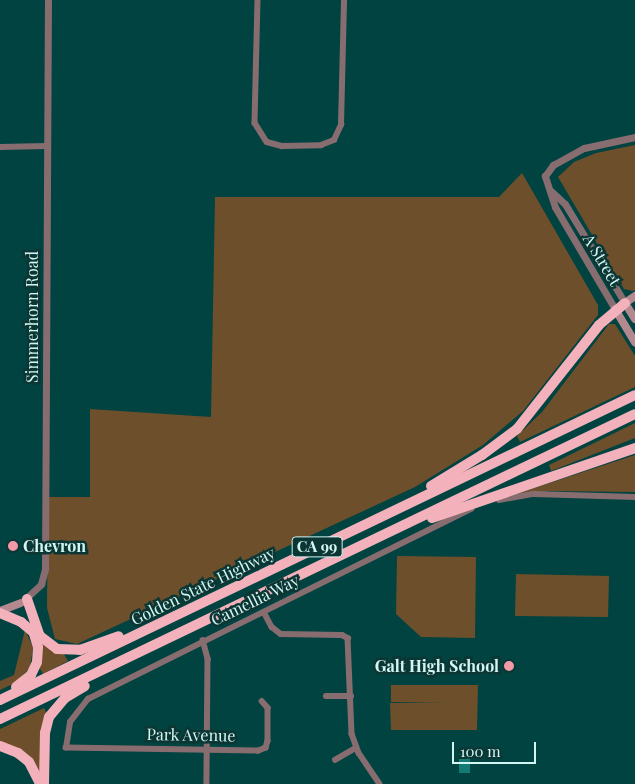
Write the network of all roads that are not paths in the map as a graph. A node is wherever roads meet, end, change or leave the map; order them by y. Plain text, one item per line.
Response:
1 (48, 0) edge
2 (258, 0) edge
3 (344, 0) edge
4 (635, 137) edge
5 (0, 146) edge
6 (47, 146) junction
7 (549, 189) junction
8 (635, 296) edge
9 (625, 303) junction
10 (616, 309) junction
11 (635, 319) edge
12 (635, 342) edge
13 (635, 395) edge
14 (635, 414) edge
15 (635, 448) edge
16 (635, 497) edge
17 (358, 527) junction
18 (381, 536) junction
19 (24, 601) junction
20 (0, 612) edge
21 (264, 612) junction
22 (170, 618) junction
23 (33, 632) junction
24 (203, 640) junction
25 (150, 648) junction
26 (326, 696) dead end
27 (351, 696) junction
28 (0, 698) edge
29 (262, 701) dead end
30 (0, 720) edge
31 (0, 746) edge
32 (66, 748) joint
33 (356, 748) junction
34 (207, 749) junction
35 (335, 760) dead end
36 (42, 784) edge
37 (207, 784) edge
38 (380, 784) edge

1 - 6 street, Simmerhorn Road
2 - 3 street
4 - 7 street, A Street
5 - 6 street
6 - 19 street, Simmerhorn Road
7 - 9 street, A Street
7 - 10 street, A Street
8 - 9 main road
9 - 10 highway
9 - 11 main road, A Street
10 - 12 main road, A Street
10 - 17 highway
13 - 17 highway, Golden State Highway / CA 99
14 - 18 highway, Golden State Highway / CA 99
15 - 18 highway
16 - 21 street, Camellia Way
17 - 22 highway, Golden State Highway / CA 99
18 - 25 highway, Golden State Highway / CA 99
19 - 20 main road
19 - 22 highway
19 - 23 highway
20 - 23 highway
21 - 24 street, Camellia Way
21 - 27 street
22 - 28 highway, Golden State Highway / CA 99
23 - 28 highway
24 - 32 street, Camellia Way
24 - 34 street
25 - 30 highway, Golden State Highway / CA 99
25 - 36 highway
26 - 27 street
27 - 33 street
29 - 34 street, Park Avenue
31 - 36 highway
32 - 34 street, Park Avenue
33 - 35 street
33 - 38 street
34 - 37 street

